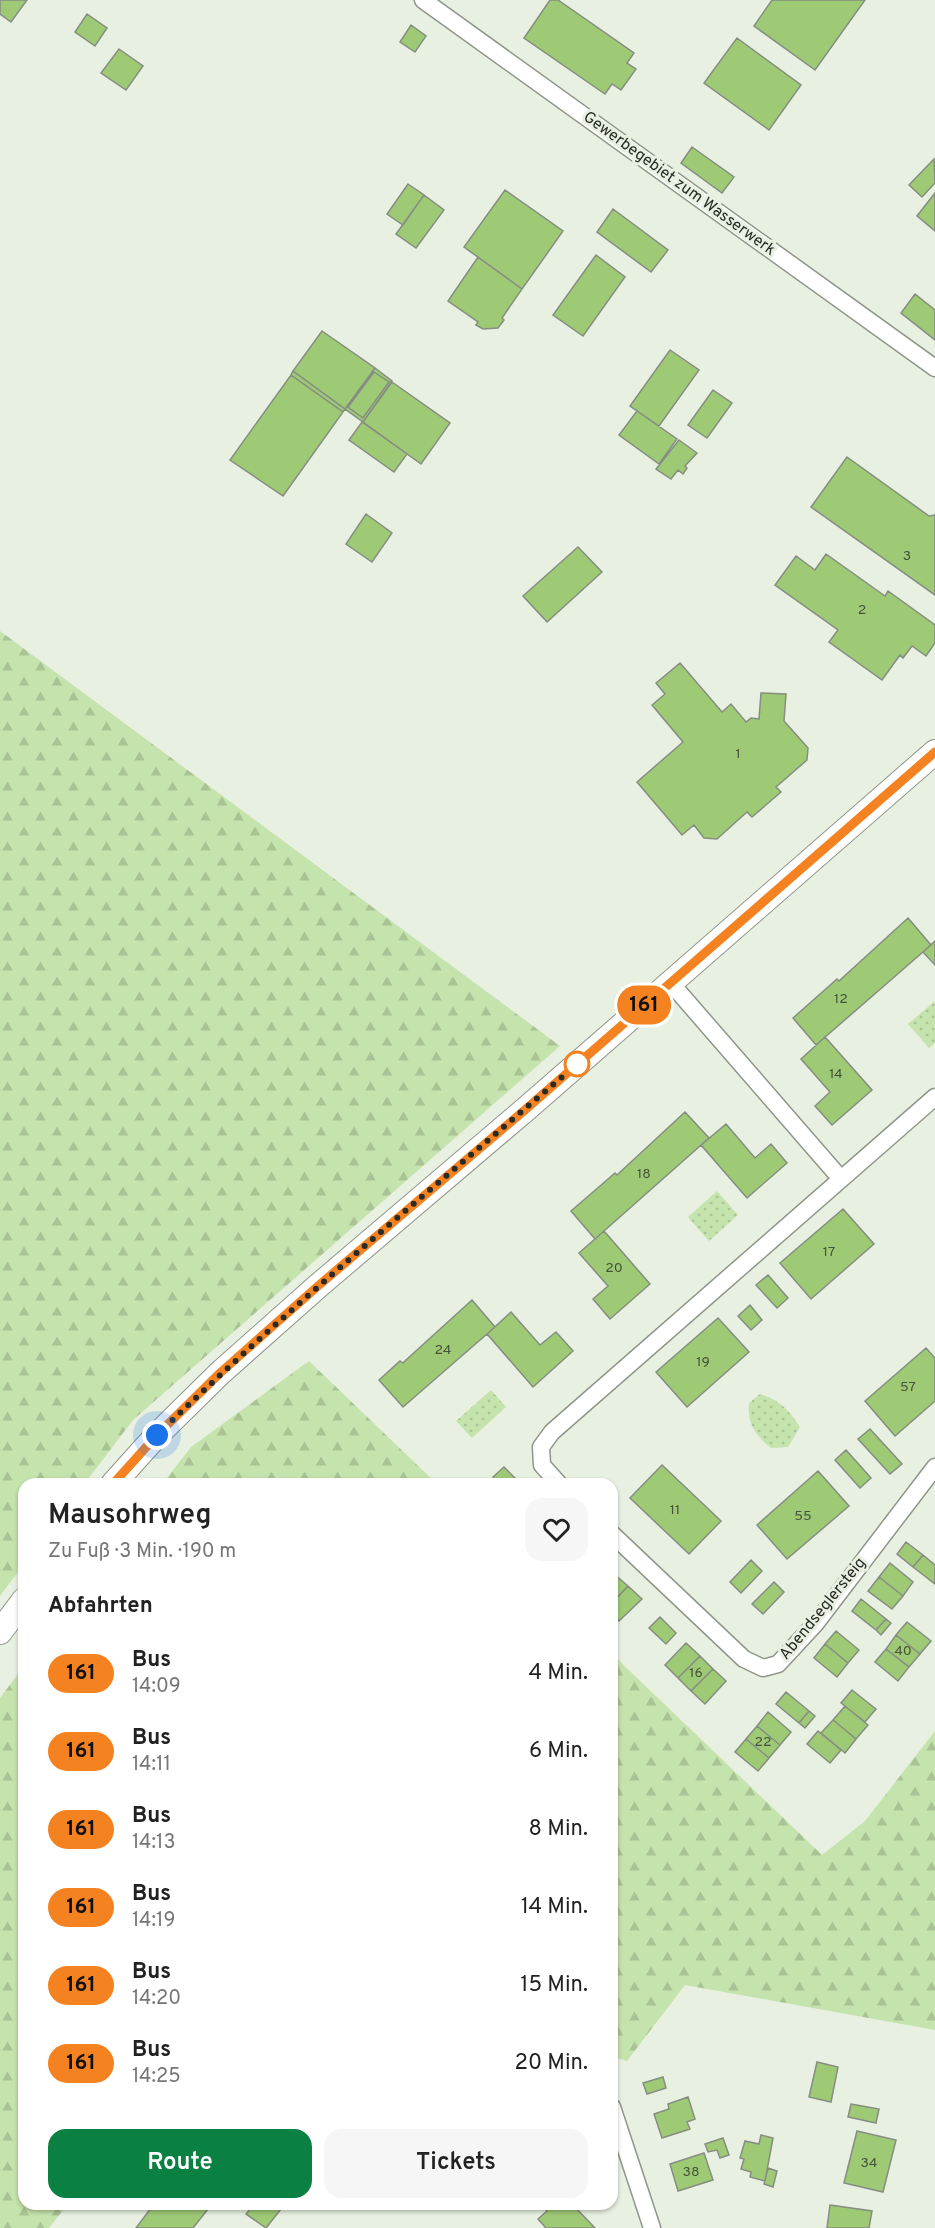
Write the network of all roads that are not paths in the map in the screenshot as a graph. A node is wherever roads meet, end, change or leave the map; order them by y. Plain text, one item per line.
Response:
1 (423, 0) edge
2 (935, 368) edge
3 (935, 752) edge
4 (670, 982) junction
5 (935, 1097) edge
6 (841, 1179) junction
7 (935, 1467) edge
8 (118, 1478) edge
9 (554, 1478) edge
10 (618, 1540) edge
11 (18, 1608) edge
12 (0, 1632) edge
13 (618, 2125) edge
14 (652, 2228) edge

1 - 2 street, Gewerbegebiet zum Wasserwerk
3 - 4 main road
4 - 6 street
4 - 8 main road
5 - 6 street
6 - 9 street
7 - 10 street, Abendseglersteig
11 - 12 main road
13 - 14 street

